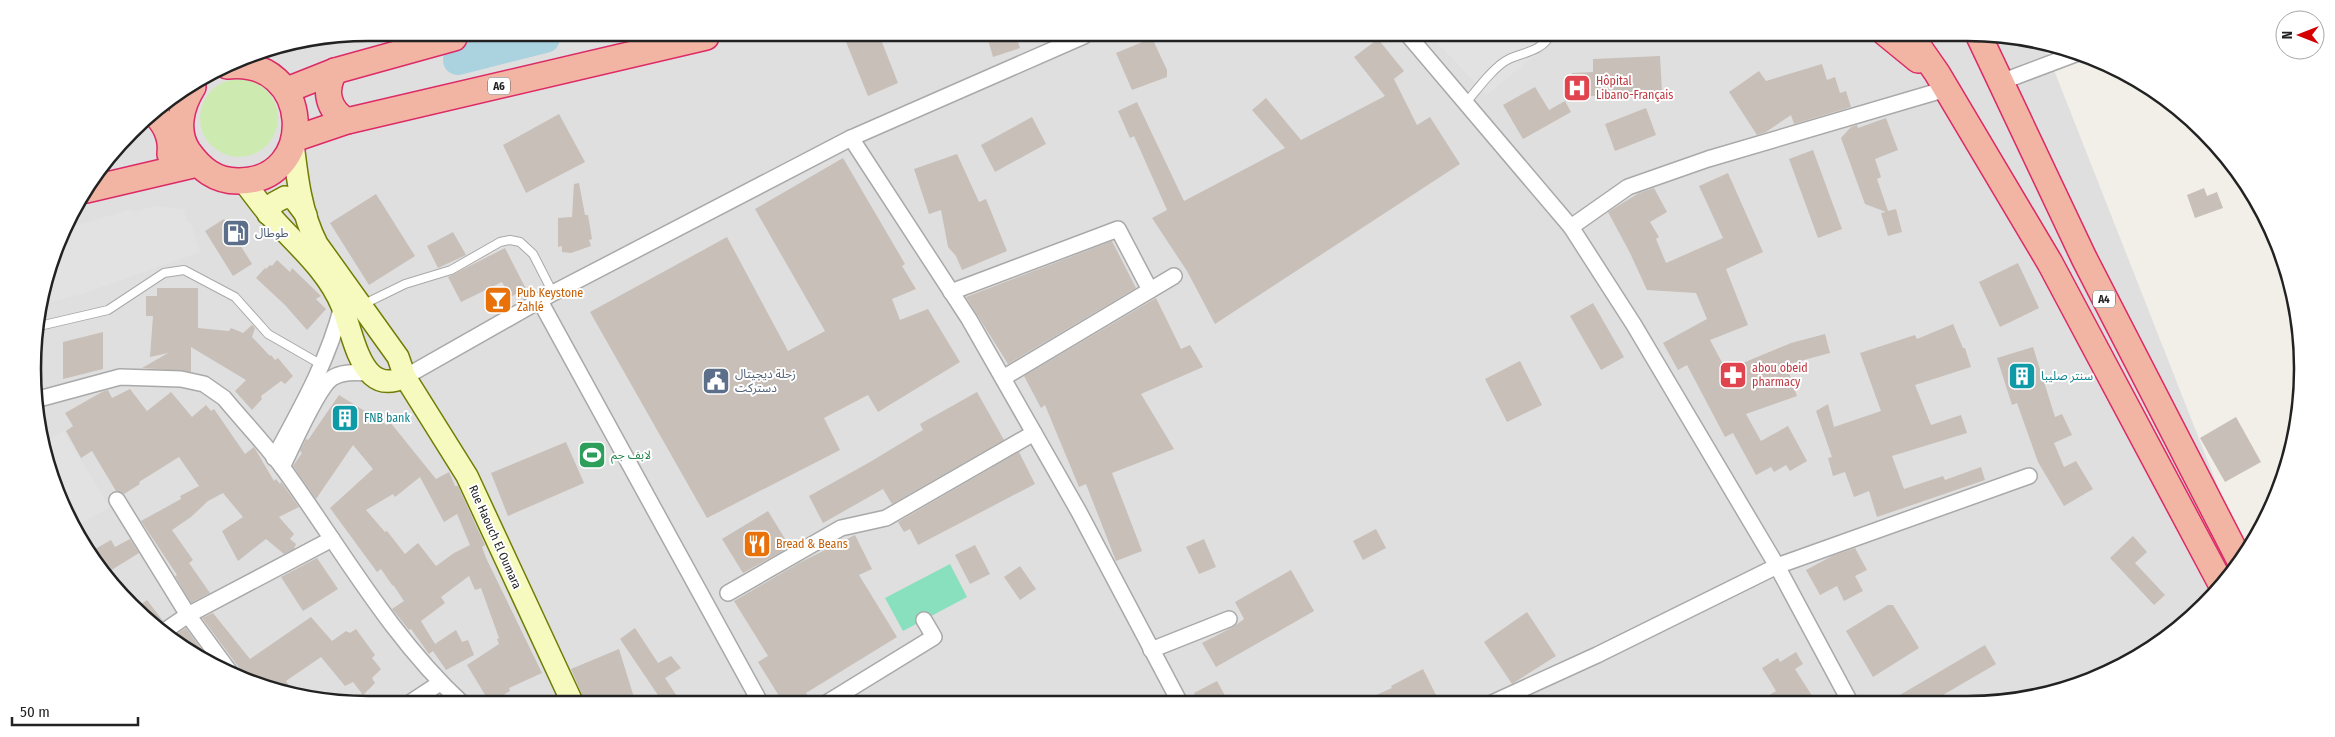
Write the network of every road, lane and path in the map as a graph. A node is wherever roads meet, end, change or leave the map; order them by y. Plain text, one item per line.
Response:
1 (443, 41) edge
2 (689, 41) edge
3 (1073, 41) edge
4 (1413, 41) edge
5 (1547, 41) edge
6 (1895, 41) edge
7 (1914, 41) edge
8 (1982, 42) edge
9 (2067, 57) edge
10 (243, 66) edge
11 (335, 71) junction
12 (1941, 81) junction
13 (2001, 82) junction
14 (286, 90) junction
15 (185, 97) edge
16 (1465, 104) junction
17 (158, 118) edge
18 (347, 121) junction
19 (851, 138) junction
20 (293, 141) junction
21 (197, 164) junction
22 (166, 171) junction
23 (244, 181) junction
24 (96, 188) edge
25 (268, 214) junction
26 (306, 216) junction
27 (1571, 226) junction
28 (1174, 276) dead end
29 (1150, 290) junction
30 (951, 292) junction
31 (546, 297) junction
32 (352, 305) junction
33 (44, 325) edge
34 (323, 362) junction
35 (344, 374) junction
36 (371, 374) junction
37 (404, 378) junction
38 (1003, 378) junction
39 (43, 398) edge
40 (1034, 433) junction
41 (278, 462) junction
42 (2029, 476) dead end
43 (117, 500) dead end
44 (332, 539) junction
45 (2236, 554) edge
46 (1777, 566) junction
47 (2218, 578) edge
48 (728, 593) dead end
49 (188, 614) junction
50 (1229, 618) dead end
51 (924, 620) dead end
52 (169, 628) edge
53 (1151, 650) junction
54 (222, 661) edge
55 (440, 683) junction
56 (420, 696) edge
57 (454, 696) edge
58 (569, 696) edge
59 (757, 696) edge
60 (838, 696) edge
61 (1176, 696) edge
62 (1505, 696) edge
63 (1847, 696) edge

1 - 11 highway
2 - 18 highway, A6
3 - 19 street
4 - 16 street
5 - 16 lane
6 - 12 highway
7 - 12 highway, A4
8 - 13 highway, A4
9 - 13 street
10 - 14 highway
11 - 14 highway
11 - 18 highway
12 - 27 street
12 - 47 highway, A4
13 - 45 highway, A4
14 - 20 highway
15 - 21 highway
16 - 27 street
17 - 22 highway
18 - 20 highway, A6
19 - 30 street
19 - 31 street
20 - 23 highway
20 - 26 main road, Rue Haouch El Oumara
21 - 22 highway
21 - 23 highway
22 - 24 highway
23 - 25 main road, Rue Haouch El Oumara
25 - 26 main road
25 - 32 main road, Rue Haouch El Oumara
26 - 32 main road, Rue Haouch El Oumara
27 - 46 street
28 - 29 street
29 - 30 street
29 - 38 street
30 - 38 street
31 - 32 lane
31 - 37 street
31 - 59 street
32 - 34 street
32 - 36 main road, Rue Haouch El Oumara
32 - 37 main road, Rue Haouch El Oumara
33 - 34 lane
34 - 35 street
34 - 41 street
35 - 36 street
35 - 41 street
36 - 37 main road
37 - 58 main road, Rue Haouch El Oumara
38 - 40 street
39 - 41 street
40 - 48 street
40 - 53 street
41 - 44 street
42 - 46 street
43 - 49 street
44 - 49 street
44 - 55 street
46 - 62 street
46 - 63 street
49 - 52 street
49 - 54 street
50 - 53 street
51 - 60 street
53 - 61 street
55 - 56 street
55 - 57 street

